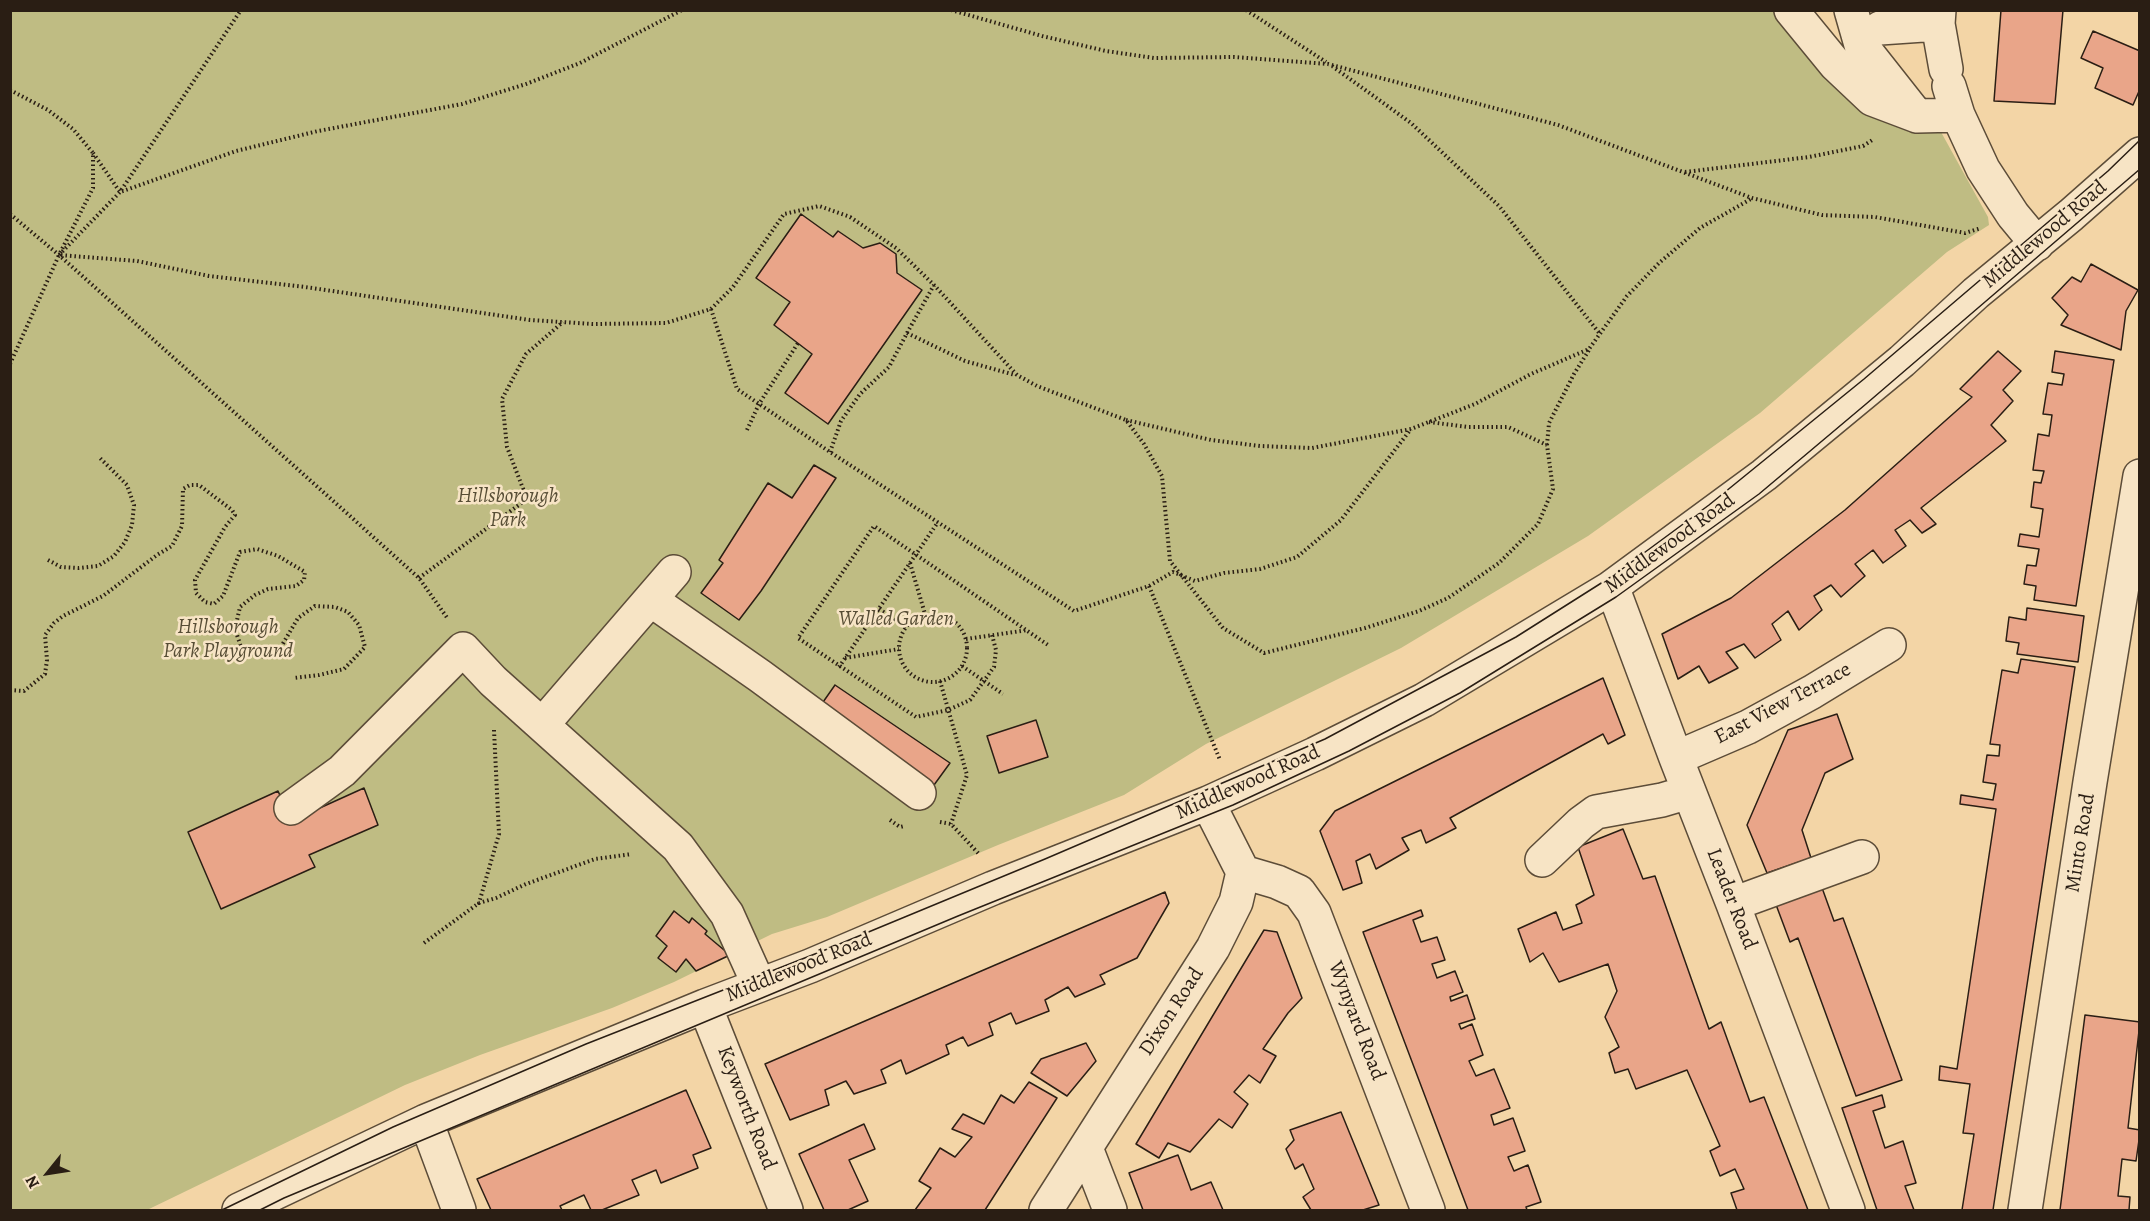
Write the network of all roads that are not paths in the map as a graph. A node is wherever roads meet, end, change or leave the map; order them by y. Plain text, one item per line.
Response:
1 (1791, 10) edge
2 (1851, 10) edge
3 (1939, 17) edge
4 (1880, 28) dead end
5 (1951, 90) junction
6 (1917, 116) junction
7 (2139, 154) edge
8 (2037, 244) junction
9 (2139, 476) edge
10 (674, 572) dead end
11 (1610, 589) junction
12 (651, 600) junction
13 (1889, 645) dead end
14 (2125, 654) edge
15 (542, 725) junction
16 (1676, 758) junction
17 (1689, 792) junction
18 (919, 793) dead end
19 (1221, 798) junction
20 (291, 808) dead end
21 (1862, 858) dead end
22 (1542, 860) dead end
23 (1243, 872) junction
24 (1733, 904) junction
25 (759, 985) junction
26 (705, 1006) junction
27 (426, 1120) junction
28 (1086, 1148) junction
29 (239, 1210) edge
30 (459, 1210) edge
31 (786, 1210) edge
32 (1046, 1210) edge
33 (1110, 1210) edge
34 (1428, 1210) edge
35 (1848, 1210) edge
36 (2025, 1210) edge

1 - 6 street
2 - 6 street
3 - 4 street
3 - 5 street
5 - 6 street
5 - 8 street
7 - 8 street, Middlewood Road
8 - 11 street, Middlewood Road
9 - 14 street, Minto Road
10 - 12 street
11 - 16 street, Leader Road
11 - 19 street, Middlewood Road
12 - 15 street
12 - 18 street
13 - 16 street, East View Terrace
14 - 36 street, Minto Road
15 - 20 street
15 - 25 street
16 - 17 street, Leader Road
17 - 22 street
17 - 24 street, Leader Road
19 - 23 street
19 - 25 street, Middlewood Road
21 - 24 street
23 - 28 street, Dixon Road
23 - 34 street, Wynyard Road
24 - 35 street, Leader Road
25 - 26 street, Middlewood Road
26 - 27 street, Middlewood Road
26 - 31 street, Keyworth Road
27 - 29 street, Middlewood Road
27 - 30 street
28 - 32 street, Dixon Road
28 - 33 street

